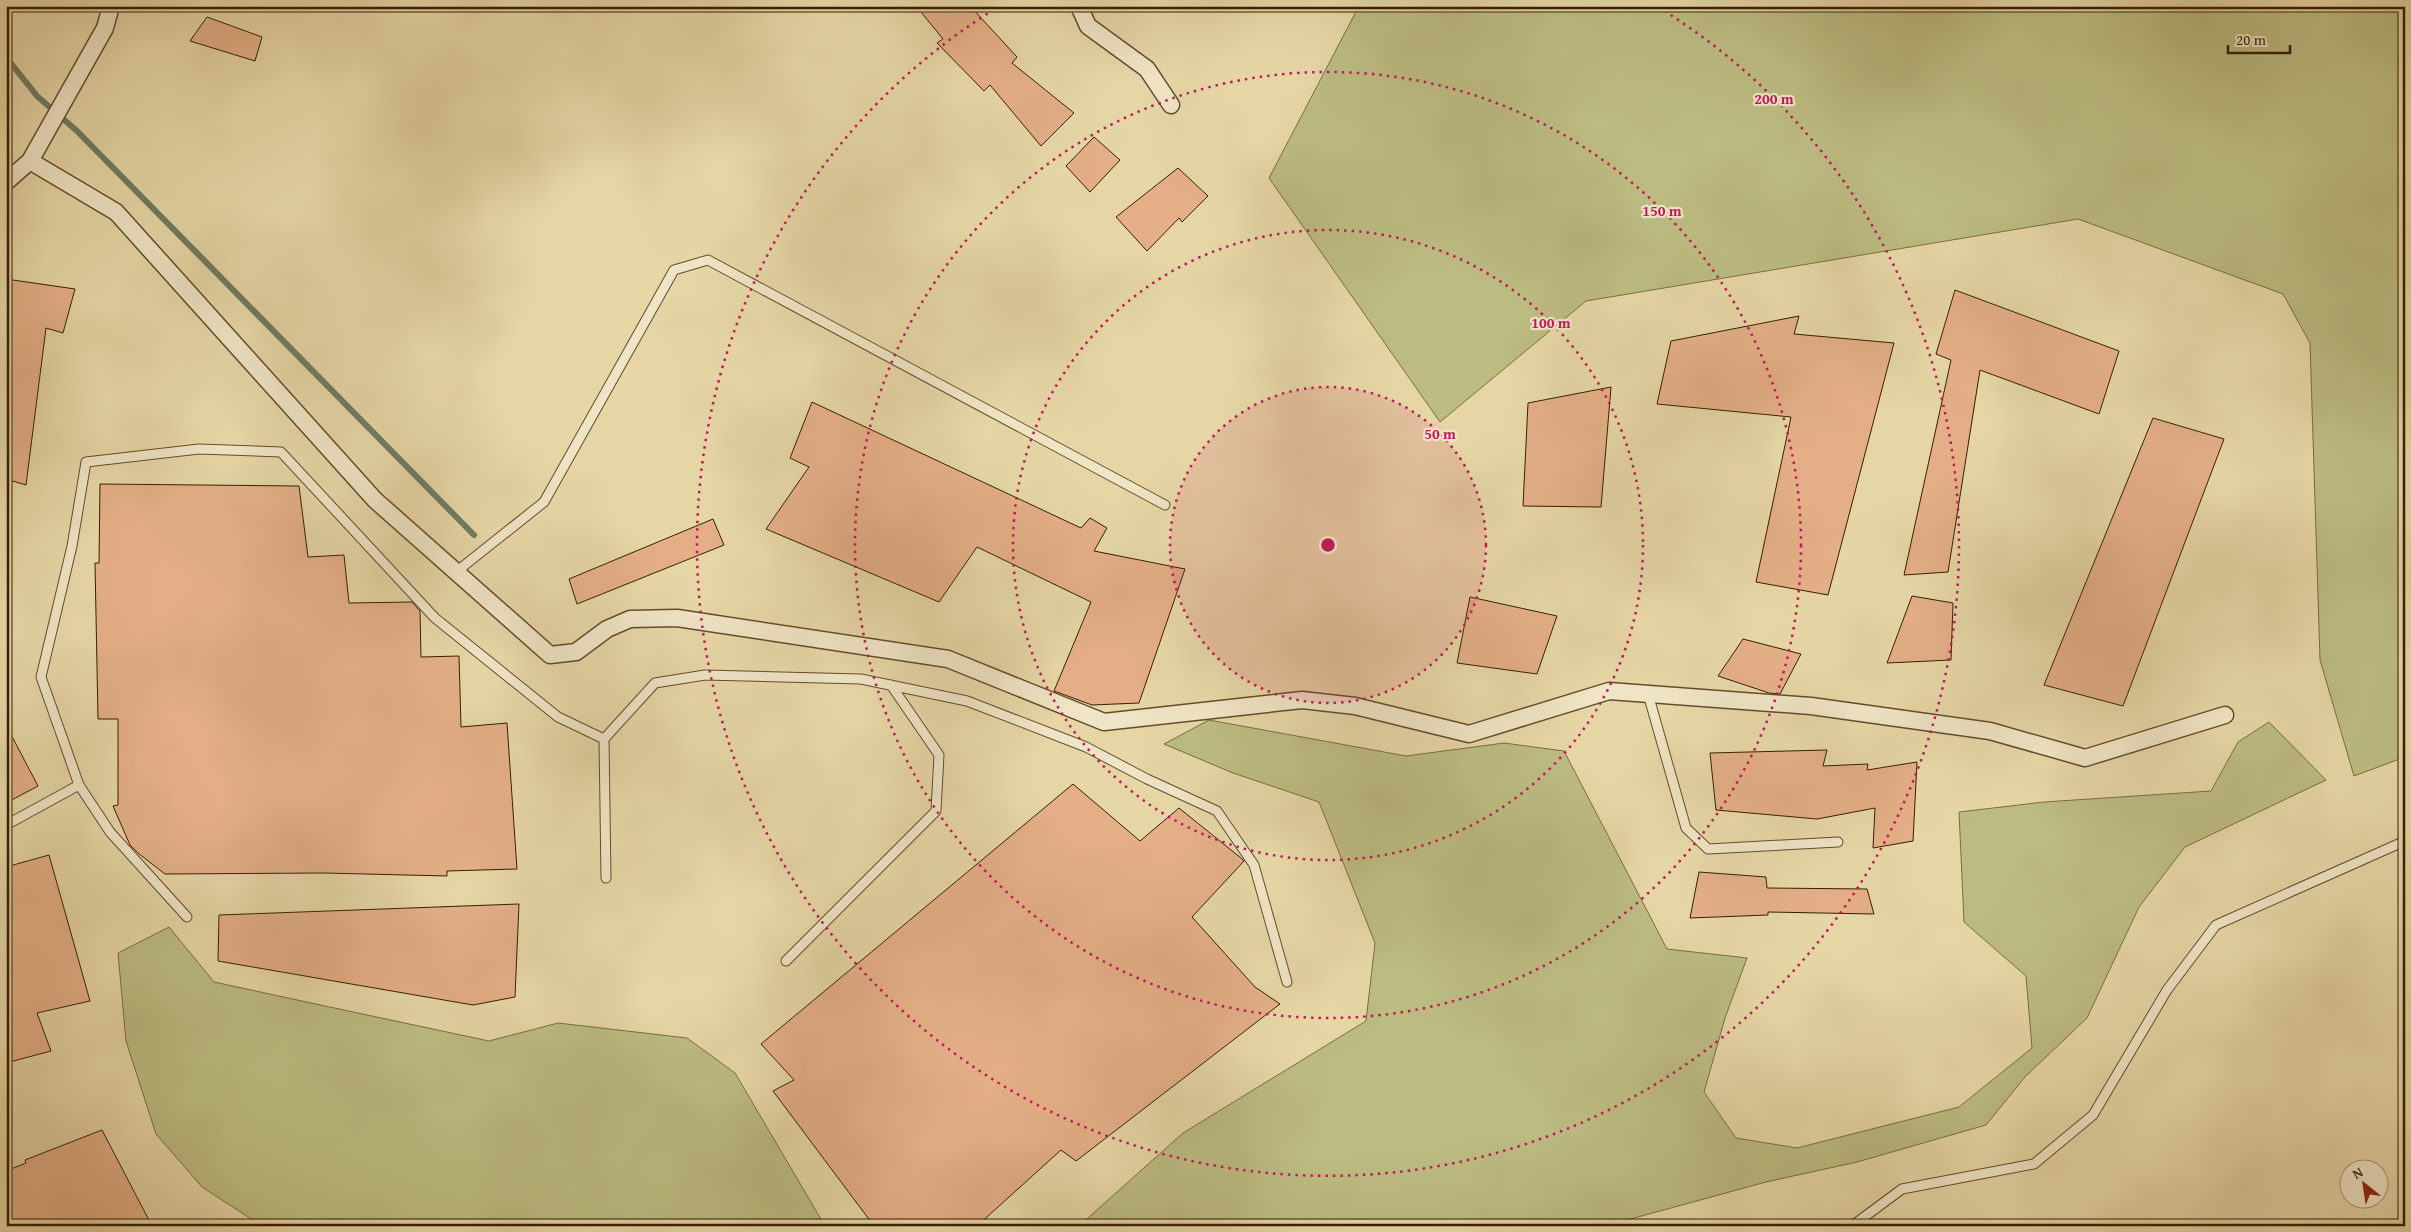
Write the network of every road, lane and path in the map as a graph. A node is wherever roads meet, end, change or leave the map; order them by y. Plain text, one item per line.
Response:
1 (111, 6) edge
2 (1079, 6) edge
3 (1171, 105) dead end
4 (30, 161) junction
5 (6, 182) edge
6 (1165, 506) dead end
7 (456, 572) junction
8 (891, 685) junction
9 (1648, 694) junction
10 (2226, 715) dead end
11 (604, 739) junction
12 (79, 786) junction
13 (6, 825) edge
14 (2405, 841) edge
15 (1838, 842) dead end
16 (606, 878) dead end
17 (186, 917) dead end
18 (786, 962) dead end
19 (1287, 982) dead end
20 (1852, 1226) edge

1 - 4 street
2 - 3 street
4 - 5 street
4 - 7 street
6 - 7 lane
7 - 9 street
8 - 11 lane
8 - 18 lane
8 - 19 lane
9 - 10 street
9 - 15 lane
11 - 12 lane
11 - 16 lane
12 - 13 lane
12 - 17 lane
14 - 20 lane

